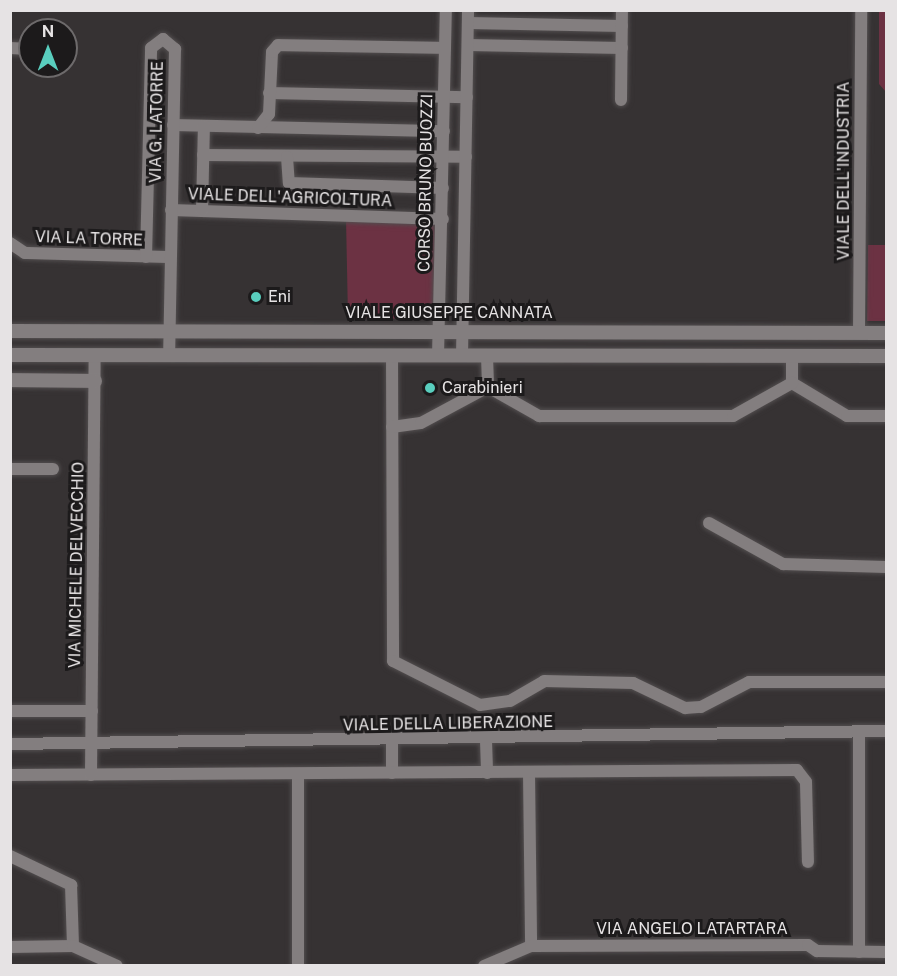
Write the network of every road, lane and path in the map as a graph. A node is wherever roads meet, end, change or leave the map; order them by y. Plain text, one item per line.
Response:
1 (446, 10) edge
2 (622, 10) edge
3 (861, 10) edge
4 (468, 17) edge
5 (622, 26) junction
6 (468, 45) junction
7 (445, 48) junction
8 (622, 48) junction
9 (269, 93) junction
10 (445, 97) junction
11 (467, 97) junction
12 (621, 100) dead end
13 (173, 125) junction
14 (204, 126) junction
15 (258, 128) junction
16 (444, 131) junction
17 (203, 155) junction
18 (444, 156) junction
19 (288, 157) junction
20 (466, 157) junction
21 (443, 188) junction
22 (171, 210) junction
23 (202, 211) junction
24 (443, 219) junction
25 (10, 243) edge
26 (146, 257) junction
27 (170, 257) junction
28 (438, 329) junction
29 (463, 329) junction
30 (168, 330) junction
31 (10, 331) edge
32 (859, 333) junction
33 (886, 333) edge
34 (10, 355) edge
35 (792, 355) junction
36 (96, 356) junction
37 (169, 356) junction
38 (392, 356) junction
39 (438, 356) junction
40 (462, 356) junction
41 (487, 356) junction
42 (886, 356) edge
43 (10, 380) edge
44 (95, 381) junction
45 (792, 383) junction
46 (488, 387) junction
47 (886, 416) edge
48 (392, 427) junction
49 (10, 469) edge
50 (53, 469) dead end
51 (709, 523) dead end
52 (886, 567) edge
53 (886, 682) edge
54 (10, 711) edge
55 (92, 711) junction
56 (859, 731) junction
57 (886, 731) edge
58 (392, 741) junction
59 (486, 741) junction
60 (10, 744) edge
61 (92, 744) junction
62 (530, 772) junction
63 (392, 773) junction
64 (487, 773) junction
65 (298, 774) junction
66 (10, 775) edge
67 (91, 775) junction
68 (10, 856) edge
69 (808, 862) dead end
70 (73, 946) junction
71 (531, 946) junction
72 (10, 947) edge
73 (859, 951) junction
74 (886, 952) edge
75 (117, 966) edge
76 (298, 966) edge
77 (484, 966) edge

1 - 7 street, CORSO BRUNO BUOZZI
2 - 5 street
3 - 32 street, VIALE DELL'INDUSTRIA
4 - 5 street
4 - 6 street
5 - 8 street
6 - 8 street
6 - 11 street
7 - 9 street
7 - 10 street, CORSO BRUNO BUOZZI
8 - 12 street
9 - 10 street
9 - 15 street
10 - 11 street
10 - 16 street, CORSO BRUNO BUOZZI
11 - 20 street
13 - 14 street
13 - 22 street, VIA G. LATORRE
13 - 26 street, VIA G. LATORRE
14 - 15 street
14 - 17 street
15 - 16 street
16 - 18 street, CORSO BRUNO BUOZZI
17 - 19 street
17 - 23 street
18 - 19 street
18 - 20 street
18 - 21 street, CORSO BRUNO BUOZZI
19 - 21 street
20 - 29 street
21 - 24 street, CORSO BRUNO BUOZZI
22 - 23 street, VIALE DELL'AGRICOLTURA
22 - 27 street, VIA G. LATORRE
23 - 24 street, VIALE DELL'AGRICOLTURA
24 - 28 street, CORSO BRUNO BUOZZI
25 - 26 street, VIA LA TORRE
26 - 27 street, VIA LA TORRE
27 - 30 street, VIA G. LATORRE
28 - 29 street, VIALE GIUSEPPE CANNATA
28 - 30 street, VIALE GIUSEPPE CANNATA
28 - 39 street, CORSO BRUNO BUOZZI
29 - 32 street, VIALE GIUSEPPE CANNATA
29 - 40 street
30 - 31 street, VIALE GIUSEPPE CANNATA
30 - 37 street, VIA G. LATORRE
32 - 33 street, VIALE GIUSEPPE CANNATA
34 - 36 street
35 - 41 street
35 - 42 street
35 - 45 street
36 - 37 street
36 - 44 street, VIA MICHELE DELVECCHIO
37 - 38 street
38 - 39 street
38 - 48 street
39 - 40 street
40 - 41 street
41 - 46 street
43 - 44 street
44 - 55 street, VIA MICHELE DELVECCHIO
45 - 46 street
45 - 47 street
46 - 48 street
48 - 53 street
49 - 50 street
51 - 52 street
54 - 55 street
55 - 61 street, VIA MICHELE DELVECCHIO
56 - 57 street, VIALE DELLA LIBERAZIONE
56 - 59 street, VIALE DELLA LIBERAZIONE
56 - 73 street
58 - 59 street, VIALE DELLA LIBERAZIONE
58 - 61 street, VIALE DELLA LIBERAZIONE
58 - 63 street
59 - 64 street
60 - 61 street, VIALE DELLA LIBERAZIONE
61 - 67 street, VIA MICHELE DELVECCHIO
62 - 64 street
62 - 69 street
62 - 71 street
63 - 64 street
63 - 65 street
65 - 67 street
65 - 76 street
66 - 67 street
68 - 70 street
70 - 72 street
70 - 75 street
71 - 73 street, VIA ANGELO LATARTARA
71 - 77 street
73 - 74 street, VIA ANGELO LATARTARA

